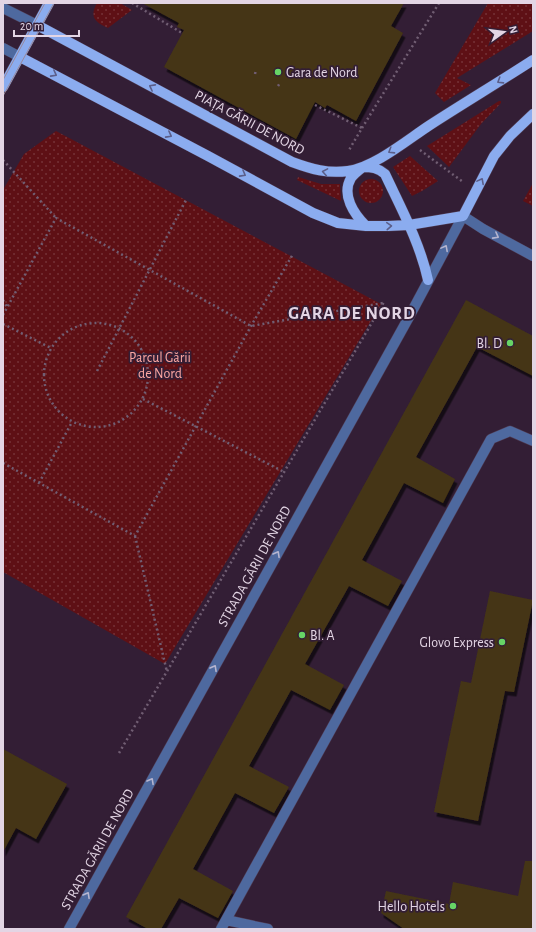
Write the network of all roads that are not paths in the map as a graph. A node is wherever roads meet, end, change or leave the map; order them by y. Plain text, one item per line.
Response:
1 (49, 3) edge
2 (3, 8) edge
3 (37, 26) junction
4 (3, 48) edge
5 (20, 57) junction
6 (533, 60) edge
7 (3, 87) edge
8 (533, 114) edge
9 (363, 167) junction
10 (463, 216) junction
11 (409, 225) junction
12 (366, 226) junction
13 (533, 256) edge
14 (428, 280) junction
15 (533, 441) edge
16 (224, 925) edge
17 (68, 929) edge
18 (268, 929) edge

1 - 3 main road
2 - 3 street
3 - 5 main road
9 -> 3 main road, PIAȚA GĂRII DE NORD
4 - 5 street
5 - 7 main road
5 -> 12 main road
6 -> 9 main road, PIAȚA GĂRII DE NORD
10 -> 8 main road
9 - 11 main road
9 - 12 main road
10 - 11 main road
10 -> 13 street
14 -> 10 street, STRADA GĂRII DE NORD
12 -> 11 main road
11 - 14 main road
17 -> 14 street, STRADA GĂRII DE NORD
15 - 16 street
16 - 18 street

